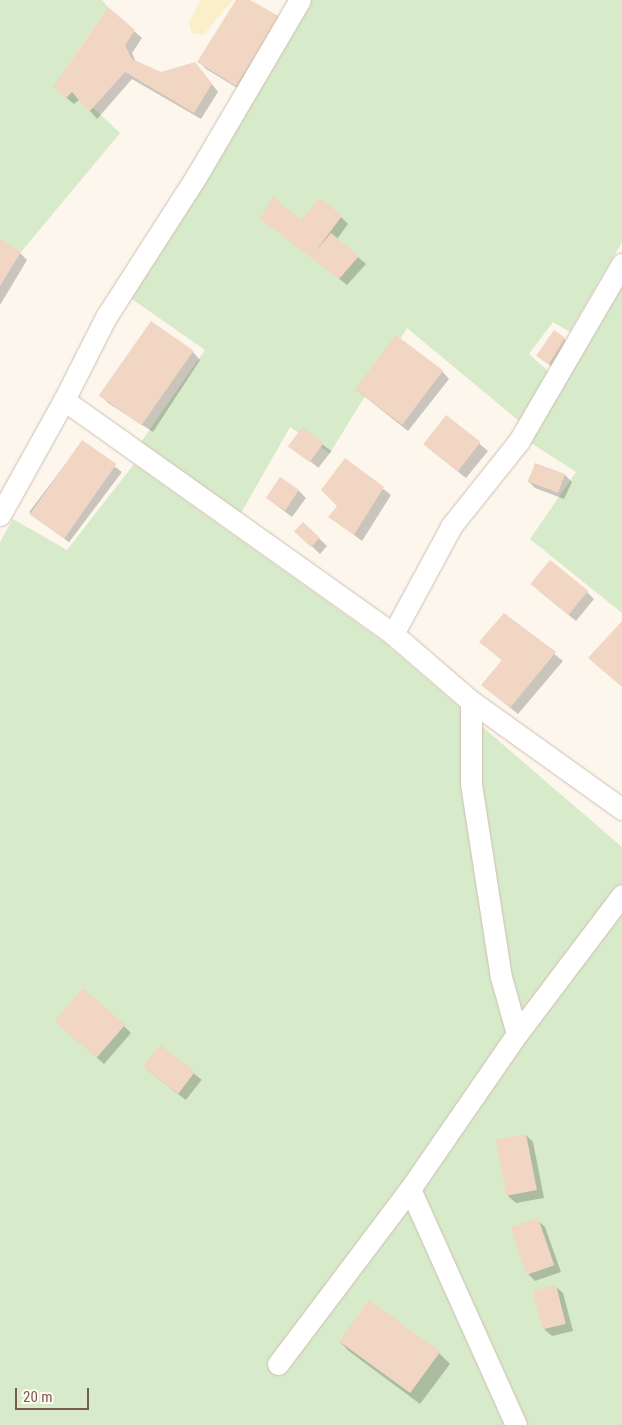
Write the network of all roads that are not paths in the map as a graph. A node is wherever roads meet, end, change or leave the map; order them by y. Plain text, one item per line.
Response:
1 (300, 0) edge
2 (622, 264) edge
3 (64, 400) junction
4 (0, 515) edge
5 (393, 634) junction
6 (471, 701) junction
7 (622, 809) edge
8 (622, 894) edge
9 (517, 1034) junction
10 (410, 1189) junction
11 (278, 1364) dead end
12 (516, 1425) edge

1 - 3 street
2 - 5 street
3 - 4 street
3 - 5 street
5 - 6 street
6 - 7 street
6 - 9 street
8 - 9 street
9 - 10 street
10 - 11 street
10 - 12 street

